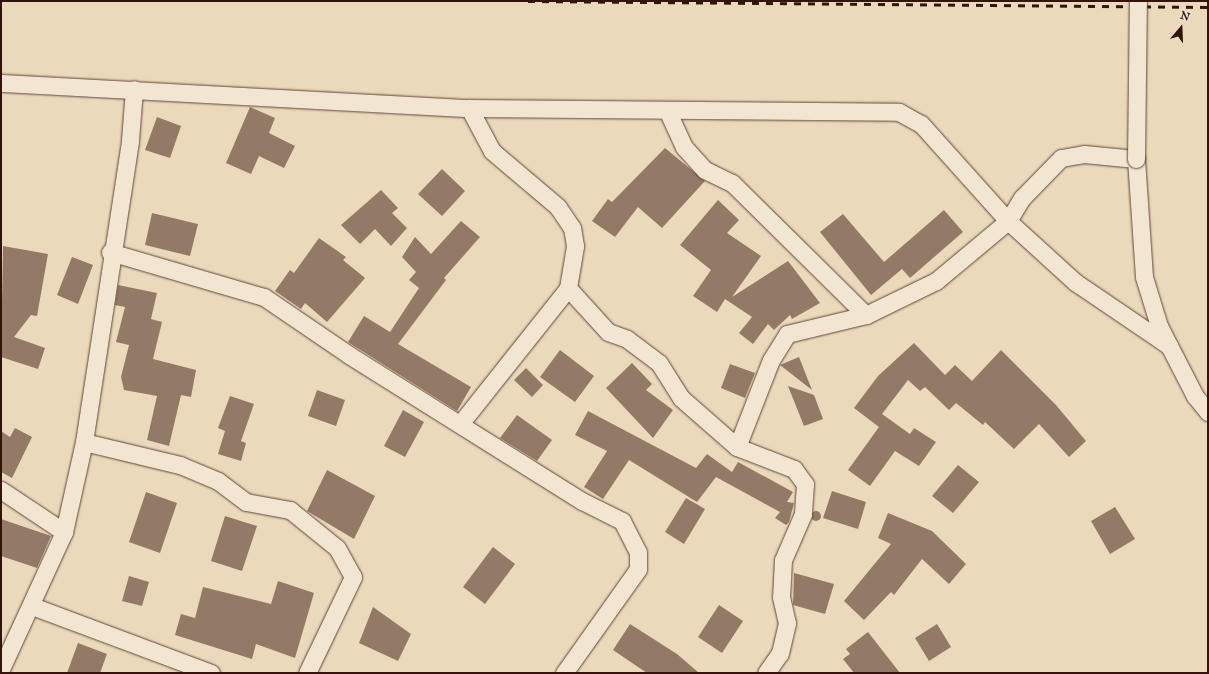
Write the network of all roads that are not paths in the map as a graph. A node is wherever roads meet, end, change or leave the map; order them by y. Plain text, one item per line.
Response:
1 (1138, 1) edge
2 (1, 83) edge
3 (134, 89) junction
4 (468, 108) junction
5 (667, 110) junction
6 (1136, 159) junction
7 (1008, 221) junction
8 (110, 252) junction
9 (568, 288) junction
10 (866, 315) junction
11 (1169, 346) junction
12 (1208, 412) edge
13 (460, 424) junction
14 (84, 442) junction
15 (737, 447) junction
16 (1, 490) edge
17 (64, 532) junction
18 (32, 606) junction
19 (1, 669) edge
20 (211, 673) edge
21 (307, 673) edge
22 (564, 673) edge
23 (766, 673) edge

1 - 6 street, bridge
2 - 3 street
3 - 4 street
3 - 8 street
4 - 5 street
4 - 9 street
5 - 7 street
5 - 10 street
6 - 7 street
6 - 11 street
7 - 10 street
7 - 11 street
8 - 13 street
8 - 14 street
9 - 13 street
9 - 15 street
10 - 15 street
11 - 12 street
13 - 22 street
14 - 17 street
14 - 21 street
15 - 23 street
16 - 17 street
17 - 18 street
18 - 19 street
18 - 20 street

